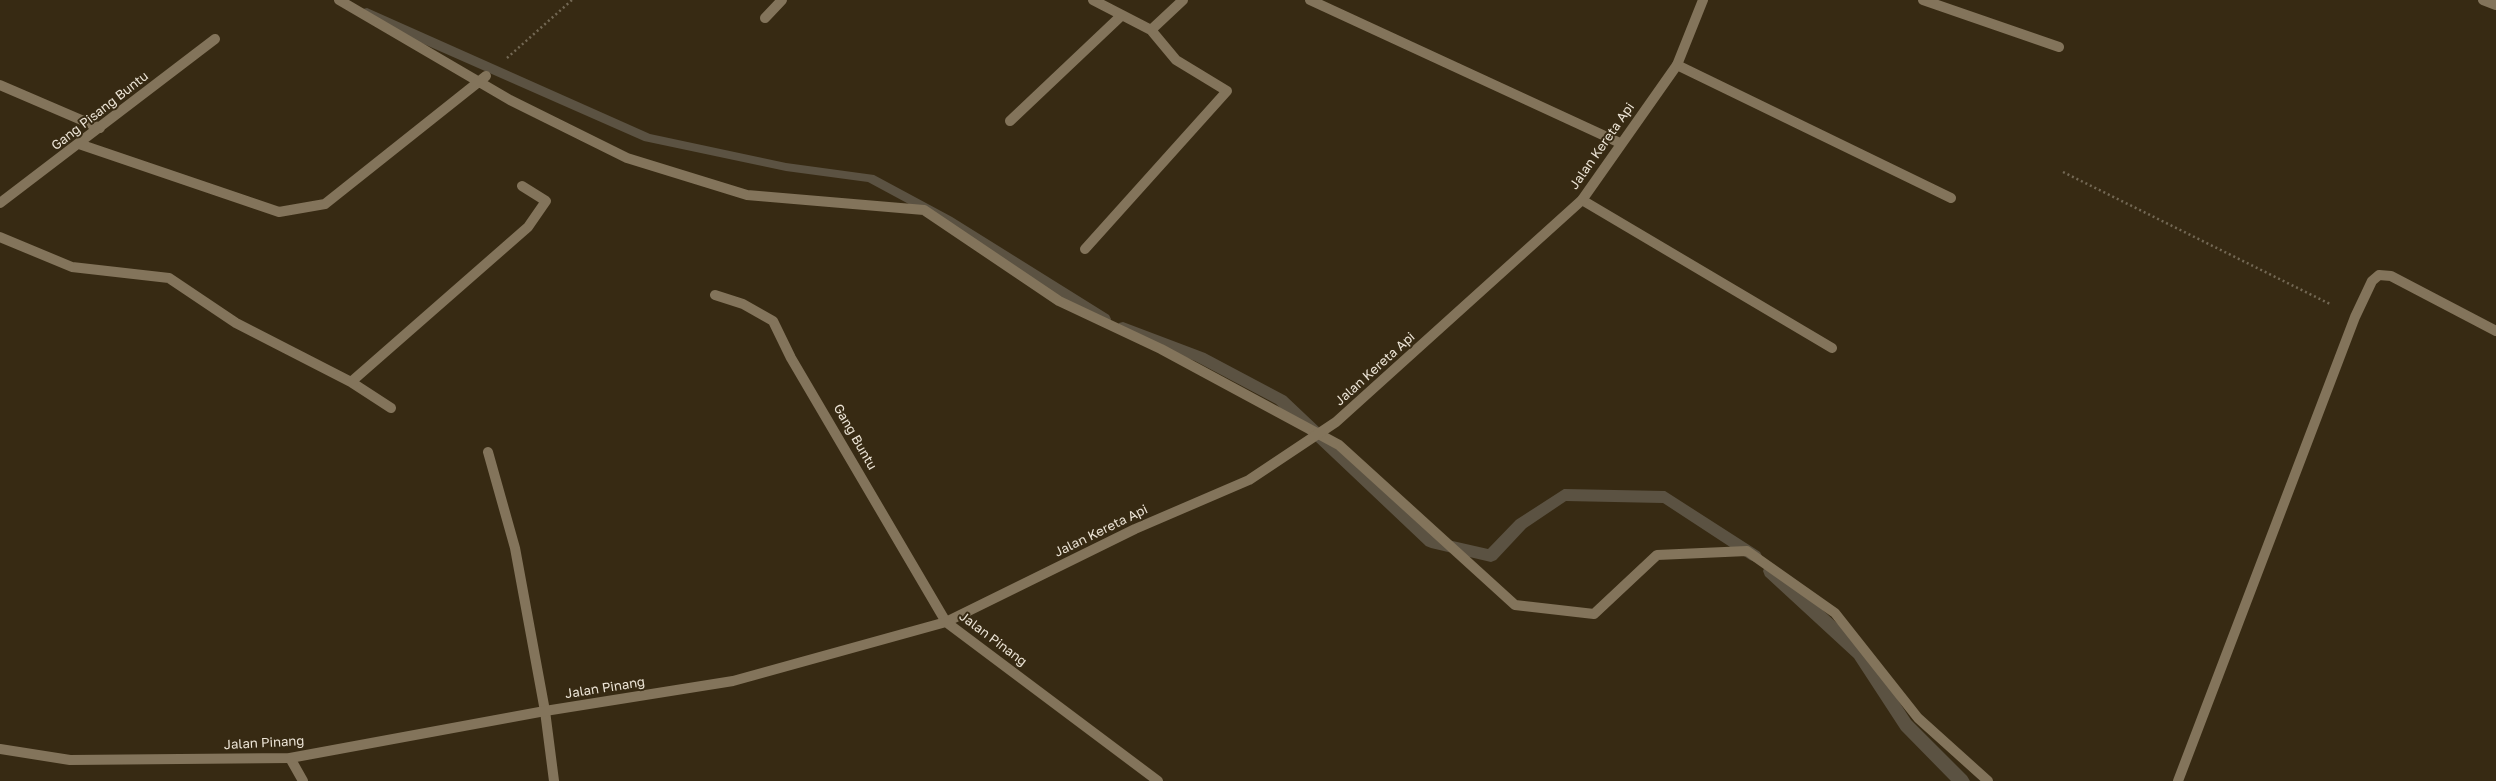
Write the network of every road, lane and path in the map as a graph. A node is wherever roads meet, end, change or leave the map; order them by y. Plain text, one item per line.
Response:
1 (339, 0) edge
2 (572, 0) edge
3 (782, 0) edge
4 (1093, 0) edge
5 (1183, 0) edge
6 (1310, 0) edge
7 (1703, 0) edge
8 (1923, 0) edge
9 (2482, 0) edge
10 (2496, 5) edge
11 (1122, 15) junction
12 (766, 18) dead end
13 (1152, 30) junction
14 (215, 38) dead end
15 (2059, 47) dead end
16 (512, 54) dead end
17 (1677, 65) junction
18 (483, 79) junction
19 (0, 85) edge
20 (1010, 122) dead end
21 (100, 128) junction
22 (1620, 143) junction
23 (79, 144) junction
24 (2063, 172) dead end
25 (522, 186) dead end
26 (1951, 198) dead end
27 (1582, 200) junction
28 (0, 203) edge
29 (0, 237) edge
30 (1085, 249) dead end
31 (715, 295) dead end
32 (2355, 317) junction
33 (2496, 332) edge
34 (1832, 348) dead end
35 (351, 382) junction
36 (391, 408) dead end
37 (488, 452) dead end
38 (946, 622) junction
39 (545, 711) junction
40 (0, 749) edge
41 (290, 758) junction
42 (303, 781) edge
43 (554, 781) edge
44 (1158, 781) edge
45 (1988, 781) edge
46 (2178, 781) edge

1 - 18 street
2 - 16 path
3 - 12 street
4 - 11 street
5 - 13 street
6 - 22 street
7 - 17 street, Jalan Kereta Api
8 - 15 street
9 - 10 street
11 - 13 street
11 - 20 street
13 - 30 street
14 - 21 street, Gang Pisang Buntu
17 - 22 street, Jalan Kereta Api
17 - 26 street
18 - 23 street
18 - 45 street
19 - 21 street
21 - 23 street, Gang Pisang Buntu
22 - 27 street, Jalan Kereta Api
23 - 28 street, Gang Pisang Buntu
24 - 32 path
25 - 35 street
27 - 34 street
27 - 38 street, Jalan Kereta Api
29 - 35 street
31 - 38 street, Gang Buntu
32 - 33 street
32 - 46 street
35 - 36 street
37 - 39 street
38 - 39 street, Jalan Pinang
38 - 44 street, Jalan Pinang
39 - 41 street, Jalan Pinang
39 - 43 street
40 - 41 street, Jalan Pinang
41 - 42 street

